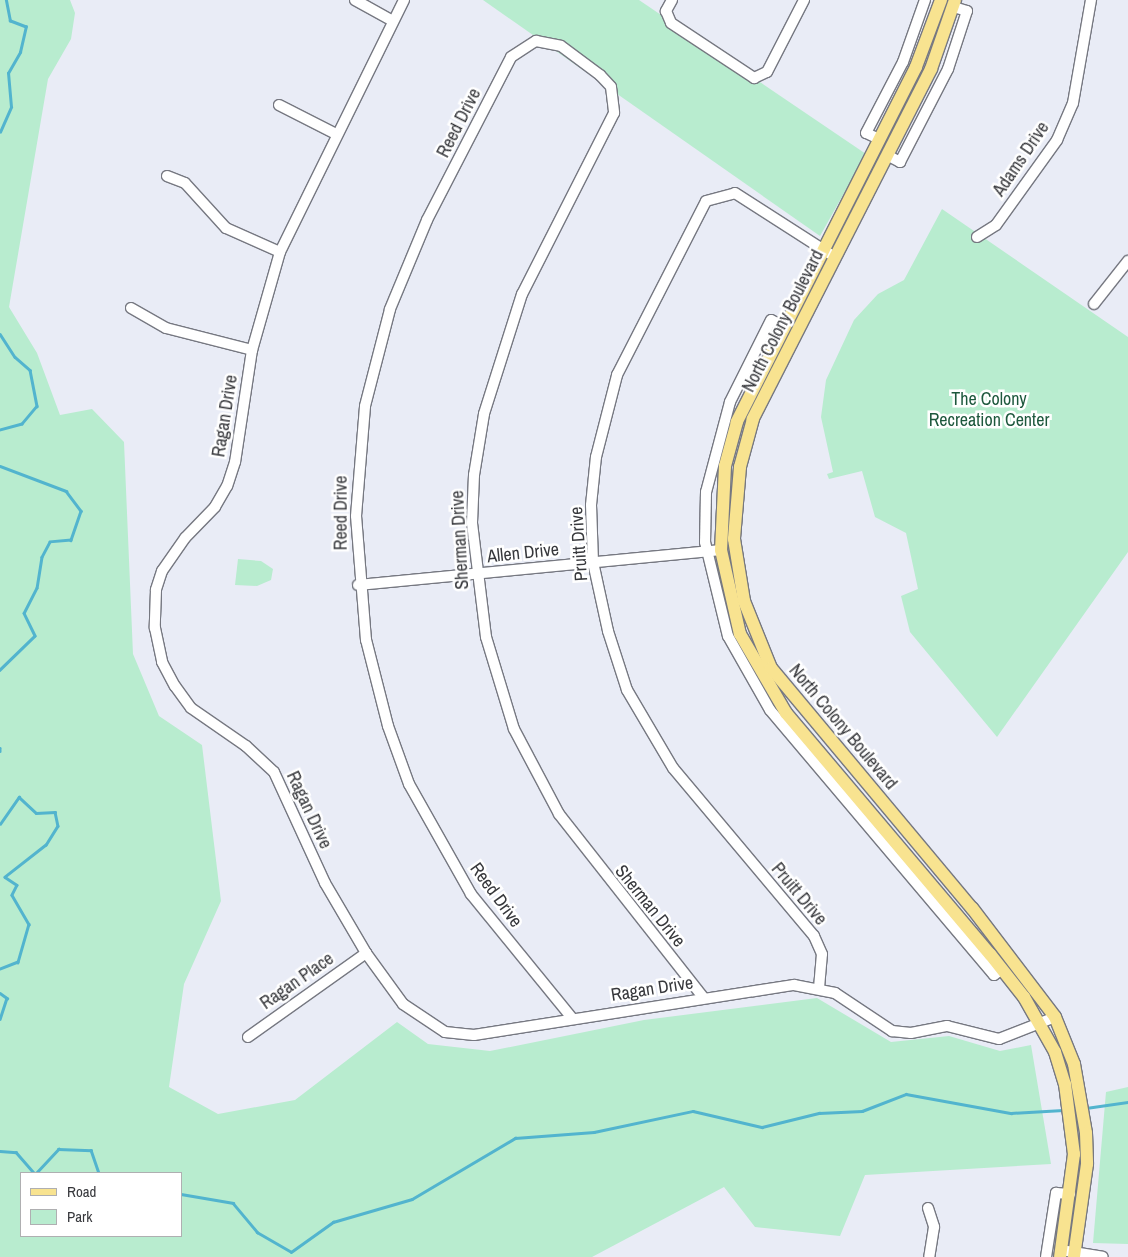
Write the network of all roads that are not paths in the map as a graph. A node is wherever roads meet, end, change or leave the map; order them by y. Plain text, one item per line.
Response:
1 (355, 0) edge
2 (404, 0) edge
3 (672, 0) edge
4 (804, 0) edge
5 (925, 0) edge
6 (941, 0) edge
7 (1091, 0) edge
8 (954, 4) edge
9 (393, 21) junction
10 (578, 58) joint
11 (279, 105) dead end
12 (336, 134) junction
13 (879, 139) junction
14 (167, 176) dead end
15 (977, 237) dead end
16 (823, 249) junction
17 (280, 252) junction
18 (834, 257) junction
19 (1128, 261) edge
20 (1094, 304) dead end
21 (131, 308) dead end
22 (783, 326) junction
23 (252, 350) junction
24 (721, 550) junction
25 (706, 551) junction
26 (735, 551) junction
27 (593, 562) junction
28 (476, 574) junction
29 (358, 586) junction
30 (366, 953) junction
31 (1002, 969) junction
32 (820, 988) junction
33 (704, 998) junction
34 (1055, 1017) junction
35 (572, 1018) junction
36 (1040, 1024) junction
37 (248, 1037) dead end
38 (1070, 1194) junction
39 (928, 1208) dead end
40 (1061, 1254) edge
41 (1075, 1254) edge
42 (1088, 1256) edge
43 (929, 1257) edge
44 (1046, 1257) edge
45 (1103, 1257) edge

1 - 9 street
2 - 9 street, Ragan Drive
3 - 4 street
5 - 13 street
6 - 13 main road, North Colony Boulevard
7 - 15 street, Adams Drive
8 - 18 main road, North Colony Boulevard
9 - 12 street, Ragan Drive
10 - 28 street, Sherman Drive
10 - 29 street, Reed Drive
11 - 12 street
12 - 17 street, Ragan Drive
13 - 16 main road, North Colony Boulevard
14 - 17 street
16 - 18 street, Pruitt Drive
16 - 22 main road, North Colony Boulevard
16 - 27 street, Pruitt Drive
17 - 23 street, Ragan Drive
18 - 26 main road, North Colony Boulevard
19 - 20 street
21 - 23 street
22 - 24 main road, North Colony Boulevard
22 - 25 street
23 - 30 street, Ragan Drive
24 - 25 street, Allen Drive
24 - 26 main road
24 - 31 main road, North Colony Boulevard
25 - 27 street, Allen Drive
25 - 31 street
26 - 34 main road, North Colony Boulevard
27 - 28 street, Allen Drive
27 - 32 street, Pruitt Drive
28 - 29 street, Allen Drive
28 - 33 street, Sherman Drive
29 - 35 street, Reed Drive
30 - 35 street, Ragan Drive
30 - 37 street, Ragan Place
31 - 36 main road, North Colony Boulevard
32 - 33 street, Ragan Drive
32 - 36 street, Ragan Drive
33 - 35 street, Ragan Drive
34 - 36 street, Ragan Drive
34 - 41 main road, North Colony Boulevard
36 - 38 main road, North Colony Boulevard
38 - 40 main road, North Colony Boulevard
38 - 44 street
39 - 43 street
40 - 41 street
41 - 42 street
42 - 45 street

